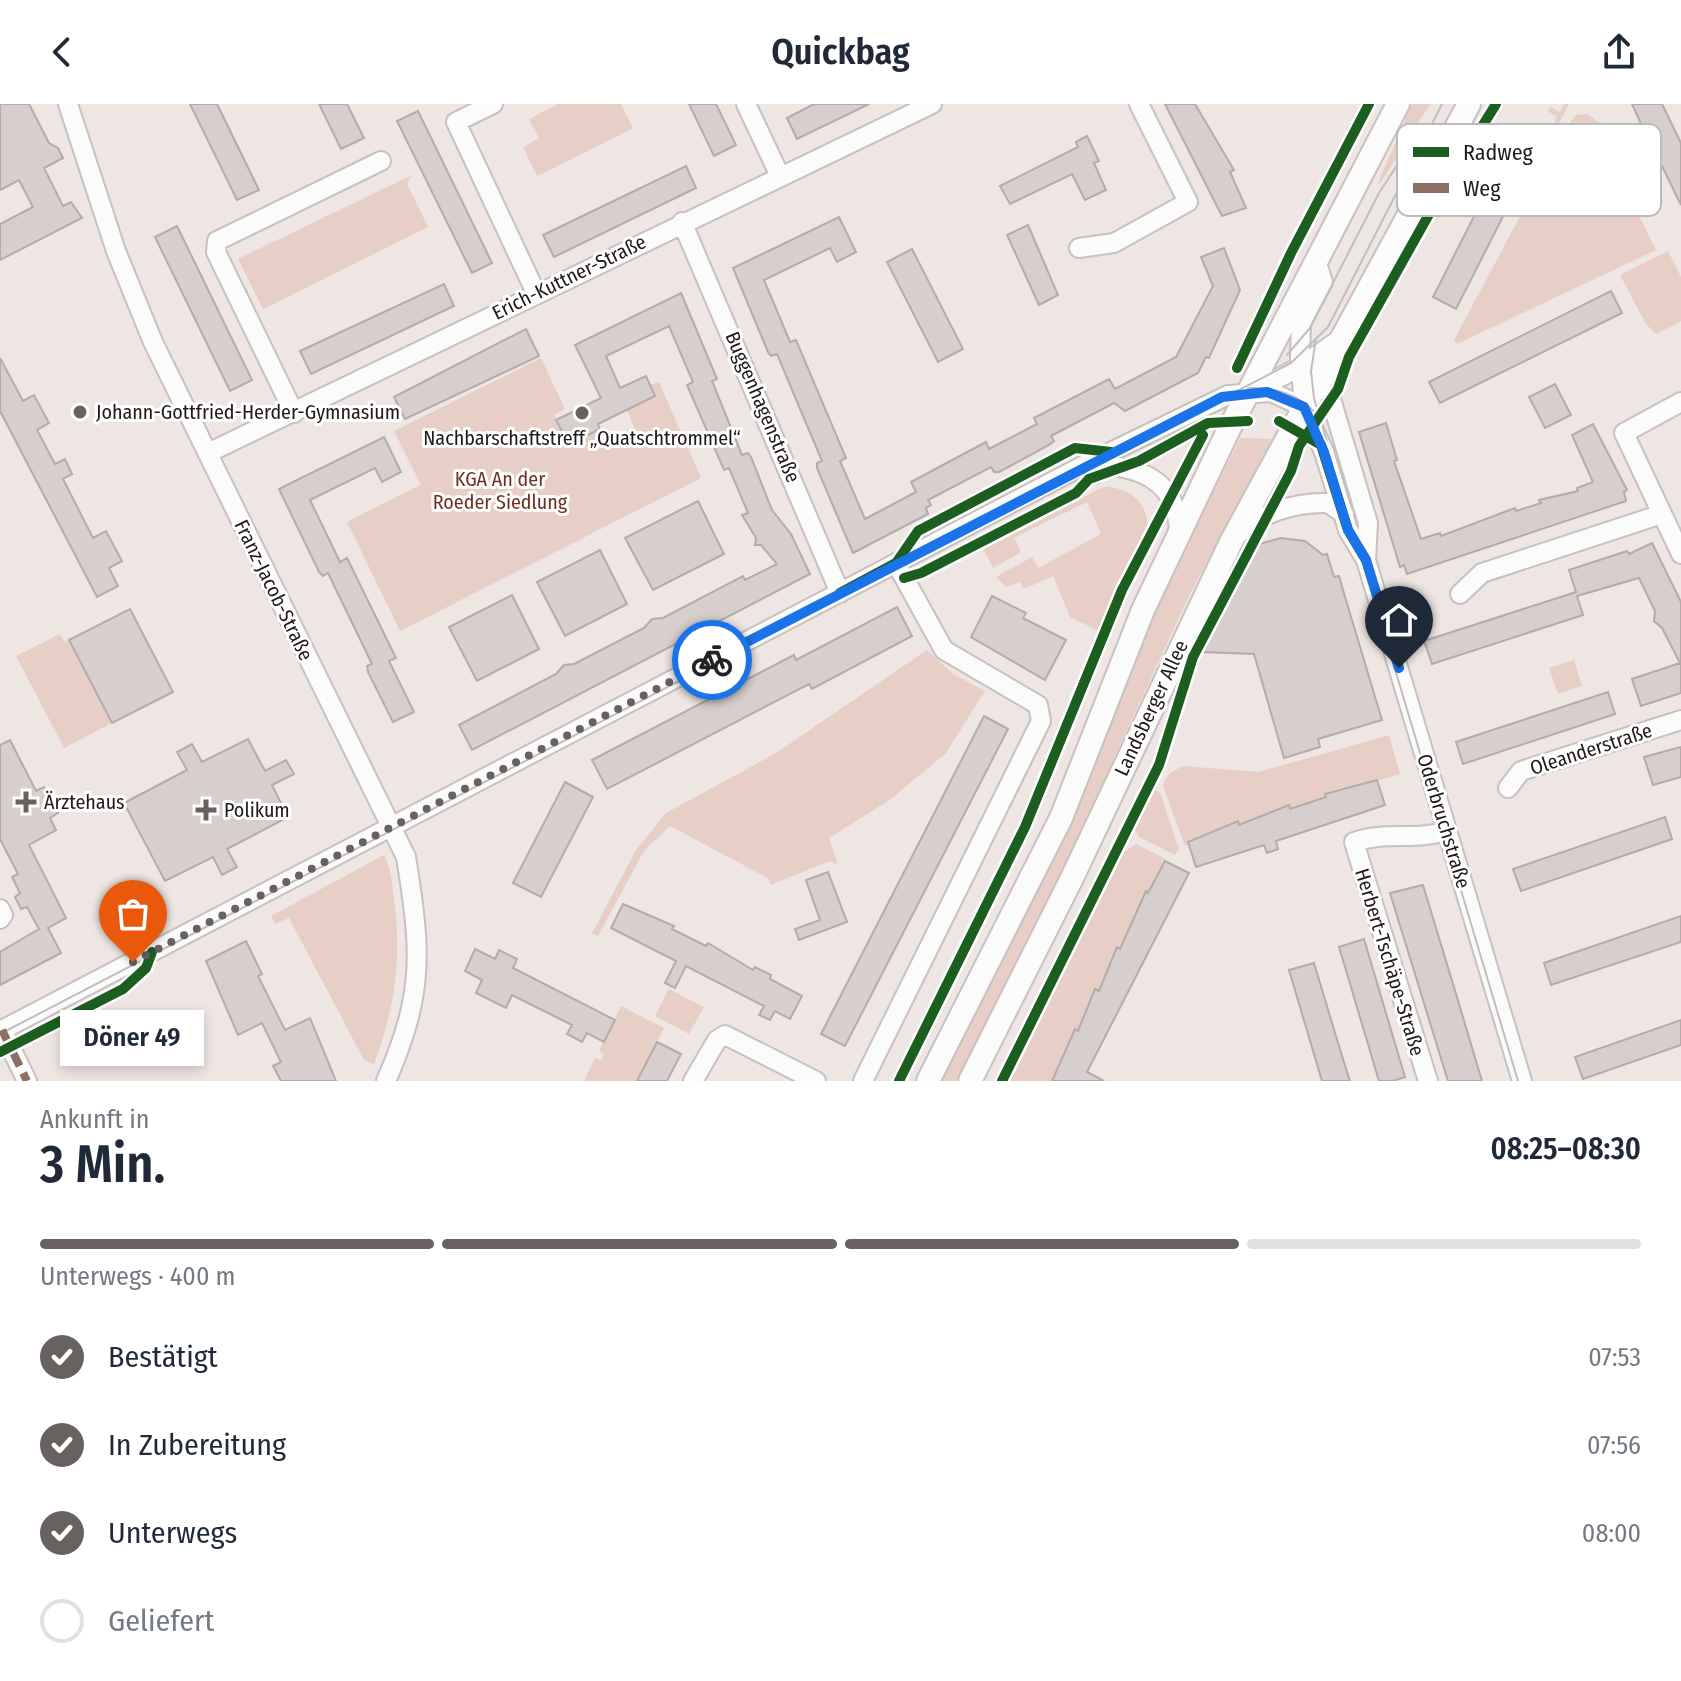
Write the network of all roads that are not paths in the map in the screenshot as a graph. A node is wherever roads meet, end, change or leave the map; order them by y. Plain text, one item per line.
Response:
1 (68, 104) edge
2 (493, 104) edge
3 (746, 104) edge
4 (932, 104) edge
5 (1139, 104) edge
6 (1398, 104) edge
7 (1469, 104) edge
8 (1458, 124) edge
9 (381, 161) dead end
10 (780, 176) junction
11 (1408, 216) edge
12 (682, 222) junction
13 (1079, 248) dead end
14 (1316, 260) junction
15 (536, 293) junction
16 (1340, 340) junction
17 (1300, 367) junction
18 (1248, 392) junction
19 (1681, 402) edge
20 (1304, 407) junction
21 (294, 413) junction
22 (208, 453) junction
23 (1088, 463) junction
24 (1344, 514) junction
25 (1662, 514) junction
26 (1179, 534) junction
27 (1231, 542) junction
28 (1681, 554) edge
29 (1366, 560) junction
30 (896, 563) junction
31 (840, 593) junction
32 (1460, 594) dead end
33 (1681, 720) edge
34 (1508, 788) dead end
35 (390, 828) junction
36 (1447, 831) junction
37 (0, 909) edge
38 (0, 919) edge
39 (1, 1031) edge
40 (27, 1081) edge
41 (386, 1081) edge
42 (693, 1081) edge
43 (816, 1081) edge
44 (863, 1081) edge
45 (928, 1081) edge
46 (970, 1081) edge
47 (1428, 1081) edge
48 (1522, 1081) edge

1 - 22 street, Franz-Jacob-Straße
2 - 15 street
3 - 10 street
4 - 10 street, Erich-Kuttner-Straße
5 - 13 street
6 - 14 main road, Landsberger Allee
7 - 8 main road, Landsberger Allee
9 - 21 street
10 - 12 street, Erich-Kuttner-Straße
11 - 16 main road, Landsberger Allee
12 - 15 street, Erich-Kuttner-Straße
12 - 31 street, Buggenhagenstraße
14 - 17 street, Oderbruchstraße
14 - 18 main road, Landsberger Allee
15 - 21 street, Erich-Kuttner-Straße
16 - 17 street, Landsberger Allee
16 - 20 main road, Landsberger Allee
16 - 29 street, Oderbruchstraße
17 - 18 street, Landsberger Allee
17 - 20 street, Oderbruchstraße
18 - 20 street
18 - 23 street
18 - 26 main road, Landsberger Allee
19 - 25 street
20 - 24 street, Oderbruchstraße
20 - 27 main road, Landsberger Allee
21 - 22 street, Erich-Kuttner-Straße
22 - 35 street, Franz-Jacob-Straße
23 - 26 street
23 - 30 street
24 - 27 street
24 - 29 street, Oderbruchstraße
25 - 28 street
25 - 32 street
26 - 45 main road, Landsberger Allee
27 - 46 main road, Landsberger Allee
29 - 36 street, Oderbruchstraße
30 - 31 street
30 - 44 street
31 - 35 street
33 - 34 street, Oleanderstraße
35 - 39 street
35 - 41 street, Franz-Jacob-Straße
36 - 47 street, Herbert-Tschäpe-Straße
36 - 48 street, Oderbruchstraße
37 - 38 street
39 - 40 street
42 - 43 street

